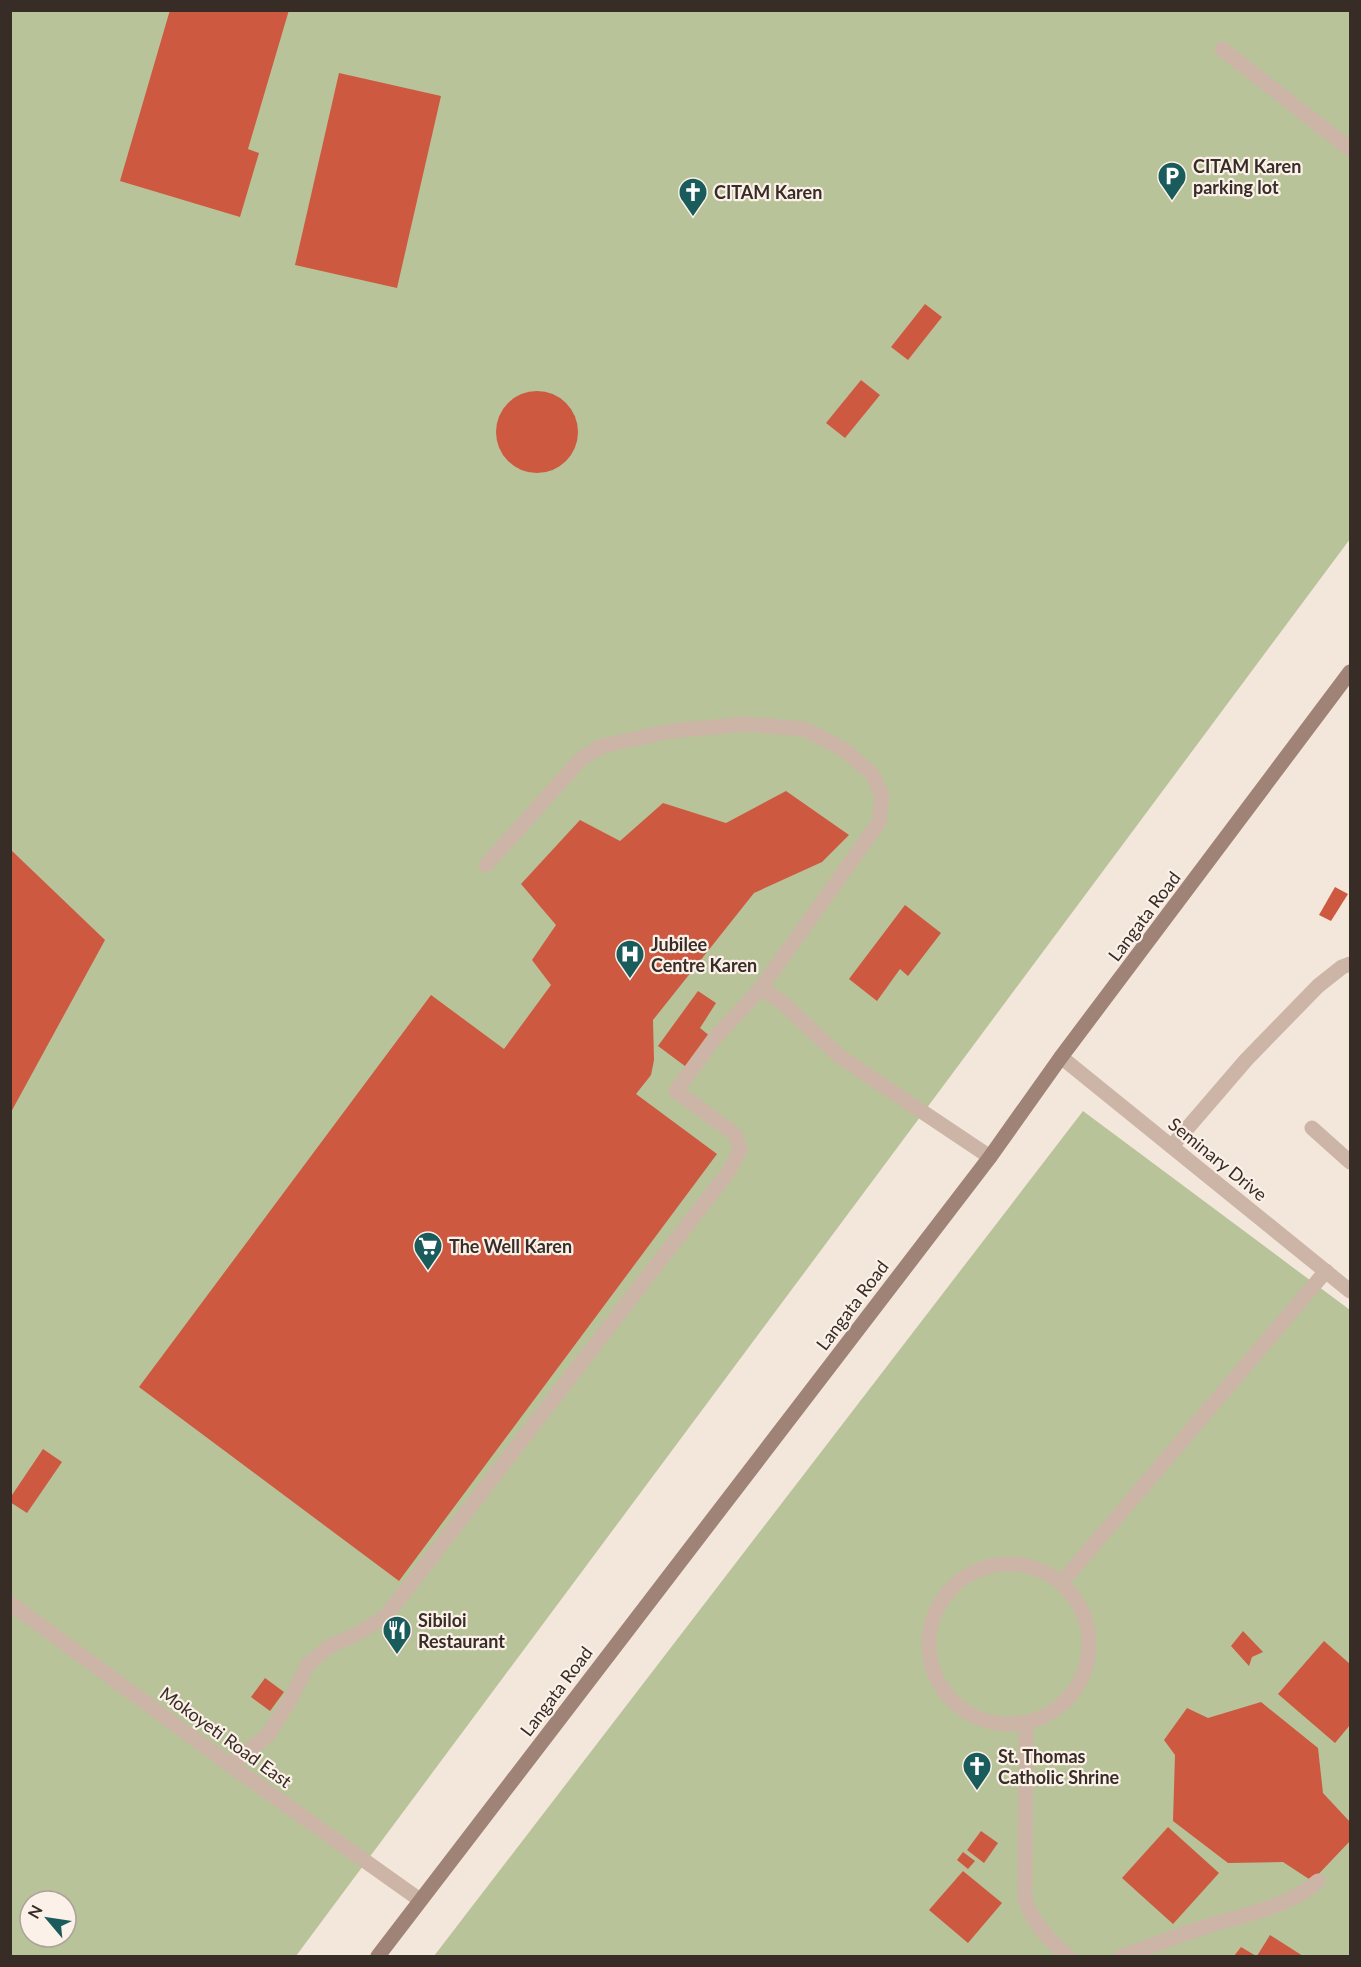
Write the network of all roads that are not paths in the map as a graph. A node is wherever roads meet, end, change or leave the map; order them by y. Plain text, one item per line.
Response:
1 (1222, 49) dead end
2 (1350, 149) edge
3 (1350, 672) edge
4 (486, 865) dead end
5 (1350, 964) edge
6 (760, 988) junction
7 (1061, 1057) junction
8 (1312, 1128) dead end
9 (1172, 1146) junction
10 (990, 1157) junction
11 (1350, 1162) edge
12 (1326, 1271) junction
13 (1350, 1291) edge
14 (1062, 1582) junction
15 (10, 1603) edge
16 (1026, 1724) junction
17 (230, 1765) junction
18 (1318, 1881) dead end
19 (420, 1900) junction
20 (378, 1956) edge
21 (1068, 1956) edge
22 (1122, 1956) edge

1 - 2 street
3 - 7 main road, Langata Road
4 - 6 street
5 - 9 street
6 - 10 street
6 - 17 street
7 - 9 street, Seminary Drive
7 - 10 main road, Langata Road
8 - 11 street
9 - 12 street, Seminary Drive
10 - 19 main road, Langata Road
12 - 13 street, Seminary Drive
12 - 14 street
14 - 16 street
14 - 16 street
15 - 17 street, Mokoyeti Road East
16 - 21 street
17 - 19 street, Mokoyeti Road East
18 - 22 street
19 - 20 main road, Langata Road

